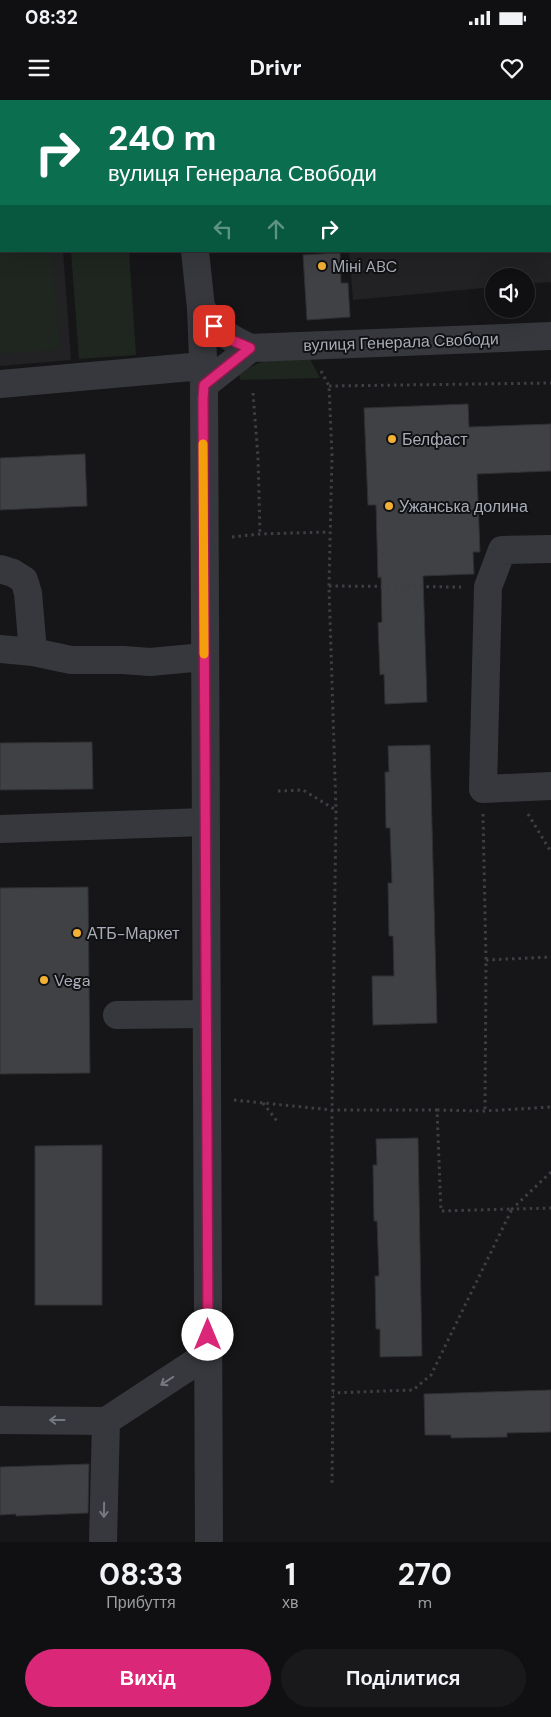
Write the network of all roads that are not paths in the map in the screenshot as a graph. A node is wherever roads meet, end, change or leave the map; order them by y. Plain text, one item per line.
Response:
1 (195, 252) edge
2 (201, 308) junction
3 (551, 336) edge
4 (250, 348) junction
5 (203, 376) junction
6 (0, 384) edge
7 (551, 548) edge
8 (0, 569) edge
9 (0, 649) edge
10 (33, 652) junction
11 (204, 657) junction
12 (551, 786) edge
13 (205, 822) junction
14 (0, 830) edge
15 (206, 1014) junction
16 (117, 1015) dead end
17 (208, 1354) junction
18 (0, 1420) edge
19 (106, 1420) junction
20 (103, 1542) edge
21 (209, 1542) edge

1 - 2 street
2 - 4 street, вулиця Генерала Свободи
2 - 5 street
3 - 4 street, вулиця Генерала Свободи
4 - 5 street
5 - 6 street
5 - 11 street
7 - 12 street
8 - 10 street
9 - 10 street
10 - 11 street
11 - 13 street
13 - 14 street
13 - 15 street
15 - 16 street
15 - 17 street
17 -> 19 street
17 - 21 street
19 -> 18 street
19 -> 20 street

